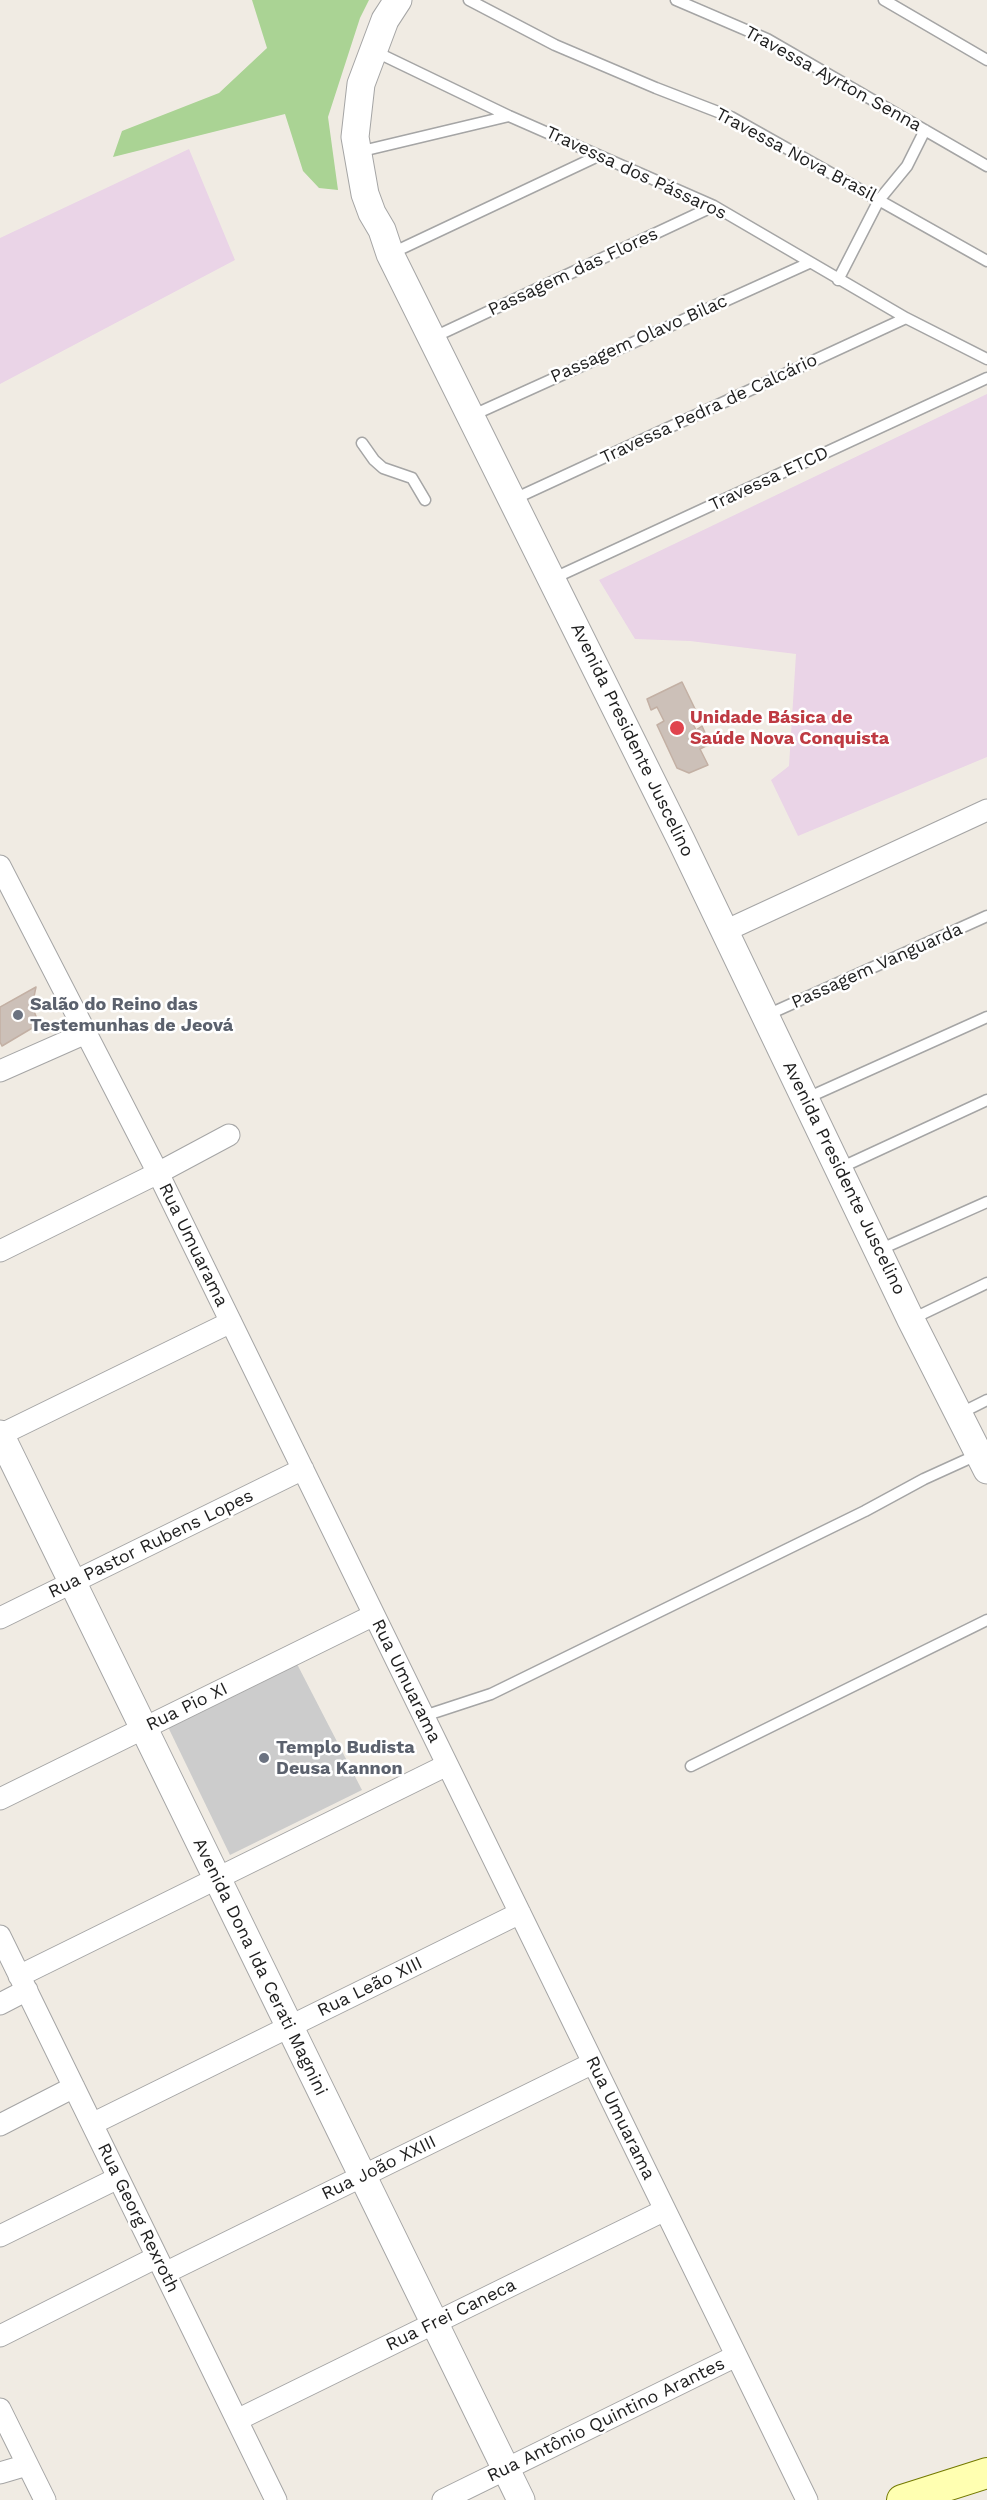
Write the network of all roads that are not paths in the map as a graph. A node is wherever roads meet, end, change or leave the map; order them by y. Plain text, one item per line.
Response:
1 (398, 0) edge
2 (469, 0) edge
3 (676, 0) edge
4 (884, 0) edge
5 (374, 51) junction
6 (987, 60) edge
7 (509, 116) junction
8 (925, 130) junction
9 (358, 152) junction
10 (598, 156) junction
11 (987, 165) edge
12 (879, 200) junction
13 (714, 206) junction
14 (390, 254) junction
15 (987, 261) edge
16 (808, 263) junction
17 (838, 280) junction
18 (906, 318) junction
19 (432, 338) junction
20 (987, 359) edge
21 (987, 378) edge
22 (470, 416) junction
23 (362, 442) dead end
24 (425, 500) dead end
25 (512, 500) junction
26 (552, 579) junction
27 (987, 810) edge
28 (3, 879) edge
29 (987, 916) edge
30 (725, 931) junction
31 (766, 1016) junction
32 (987, 1017) edge
33 (86, 1033) junction
34 (0, 1071) edge
35 (806, 1098) junction
36 (987, 1100) edge
37 (229, 1135) dead end
38 (839, 1168) junction
39 (158, 1173) junction
40 (987, 1202) edge
41 (0, 1251) edge
42 (879, 1251) junction
43 (987, 1283) edge
44 (911, 1320) junction
45 (231, 1322) junction
46 (987, 1400) edge
47 (959, 1413) junction
48 (0, 1435) edge
49 (983, 1462) edge
50 (303, 1469) junction
51 (72, 1582) junction
52 (374, 1615) junction
53 (0, 1618) edge
54 (987, 1620) edge
55 (424, 1716) junction
56 (144, 1728) junction
57 (447, 1765) junction
58 (692, 1766) dead end
59 (0, 1799) edge
60 (217, 1879) junction
61 (520, 1913) junction
62 (0, 1936) edge
63 (23, 1983) junction
64 (0, 2004) edge
65 (289, 2027) junction
66 (593, 2063) junction
67 (74, 2087) junction
68 (92, 2124) junction
69 (0, 2125) edge
70 (362, 2176) junction
71 (118, 2178) junction
72 (665, 2210) junction
73 (0, 2236) edge
74 (161, 2265) junction
75 (435, 2323) junction
76 (0, 2336) edge
77 (736, 2356) junction
78 (0, 2409) edge
79 (237, 2420) junction
80 (27, 2465) junction
81 (506, 2469) junction
82 (0, 2473) edge
83 (987, 2473) edge
84 (45, 2500) edge
85 (276, 2500) edge
86 (443, 2500) edge
87 (521, 2500) edge
88 (807, 2500) edge
89 (902, 2500) edge

1 - 5 street, Avenida Presidente Juscelino
2 - 12 lane, Travessa Nova Brasil
3 - 8 lane, Travessa Ayrton Senna
4 - 6 lane
5 - 7 lane, Travessa dos Pássaros
5 - 9 street, Avenida Presidente Juscelino
7 - 9 lane
7 - 10 lane, Travessa dos Pássaros
8 - 11 lane, Travessa Ayrton Senna
8 - 12 lane
9 - 14 street, Avenida Presidente Juscelino
10 - 13 lane, Travessa dos Pássaros
10 - 14 lane
12 - 15 lane, Travessa Nova Brasil
12 - 17 lane
13 - 16 lane, Travessa dos Pássaros
13 - 19 lane, Passagem das Flores
14 - 19 street, Avenida Presidente Juscelino
16 - 17 lane, Travessa dos Pássaros
16 - 22 lane, Passagem Olavo Bilac
17 - 18 lane, Travessa dos Pássaros
18 - 20 lane, Travessa dos Pássaros
18 - 25 lane, Travessa Pedra de Calcário
19 - 22 street, Avenida Presidente Juscelino
21 - 26 lane, Travessa ETCD
22 - 25 street, Avenida Presidente Juscelino
23 - 24 lane
25 - 26 street, Avenida Presidente Juscelino
26 - 30 street, Avenida Presidente Juscelino
27 - 30 street
28 - 33 street, Rua Umuarama
29 - 31 lane, Passagem Vanguarda
30 - 31 street, Avenida Presidente Juscelino
31 - 35 street, Avenida Presidente Juscelino
32 - 35 lane
33 - 34 street
33 - 39 street, Rua Umuarama
35 - 38 street, Avenida Presidente Juscelino
36 - 38 lane
37 - 39 street
38 - 42 street, Avenida Presidente Juscelino
39 - 41 street
39 - 45 street, Rua Umuarama
40 - 42 lane
42 - 44 street, Avenida Presidente Juscelino
43 - 44 lane
44 - 47 street, Avenida Presidente Juscelino
45 - 48 street
45 - 50 street, Rua Umuarama
46 - 47 lane
47 - 49 street, Avenida Presidente Juscelino
48 - 51 street, Avenida Dona Ida Cerati Magnini
49 - 55 lane
50 - 51 street, Rua Pastor Rubens Lopes
50 - 52 street, Rua Umuarama
51 - 53 street, Rua Pastor Rubens Lopes
51 - 56 street, Avenida Dona Ida Cerati Magnini
52 - 55 street, Rua Umuarama
52 - 56 street, Rua Pio XI
54 - 58 lane
55 - 57 street, Rua Umuarama
56 - 59 street, Rua Pio XI
56 - 60 street, Avenida Dona Ida Cerati Magnini
57 - 60 street
57 - 61 street, Rua Umuarama
60 - 63 street
60 - 65 street, Avenida Dona Ida Cerati Magnini
61 - 65 street, Rua Leão XIII
61 - 66 street, Rua Umuarama
62 - 63 street, Rua Georg Rexroth
63 - 64 street
63 - 67 street, Rua Georg Rexroth
65 - 68 street, Rua Leão XIII
65 - 70 street, Avenida Dona Ida Cerati Magnini
66 - 70 street, Rua João XXIII
66 - 72 street, Rua Umuarama
67 - 68 street, Rua Georg Rexroth
67 - 69 street
68 - 71 street, Rua Georg Rexroth
70 - 74 street, Rua João XXIII
70 - 75 street, Avenida Dona Ida Cerati Magnini
71 - 73 street
71 - 74 street, Rua Georg Rexroth
72 - 75 street, Rua Frei Caneca
72 - 77 street, Rua Umuarama
74 - 76 street, Rua João XXIII
74 - 79 street, Rua Georg Rexroth
75 - 79 street, Rua Frei Caneca
75 - 81 street, Avenida Dona Ida Cerati Magnini
77 - 81 street, Rua Antônio Quintino Arantes
77 - 88 street, Rua Umuarama
78 - 80 street
79 - 85 street, Rua Georg Rexroth
80 - 82 street
80 - 84 street
81 - 86 street, Rua Antônio Quintino Arantes
81 - 87 street, Avenida Dona Ida Cerati Magnini
83 - 89 main road

